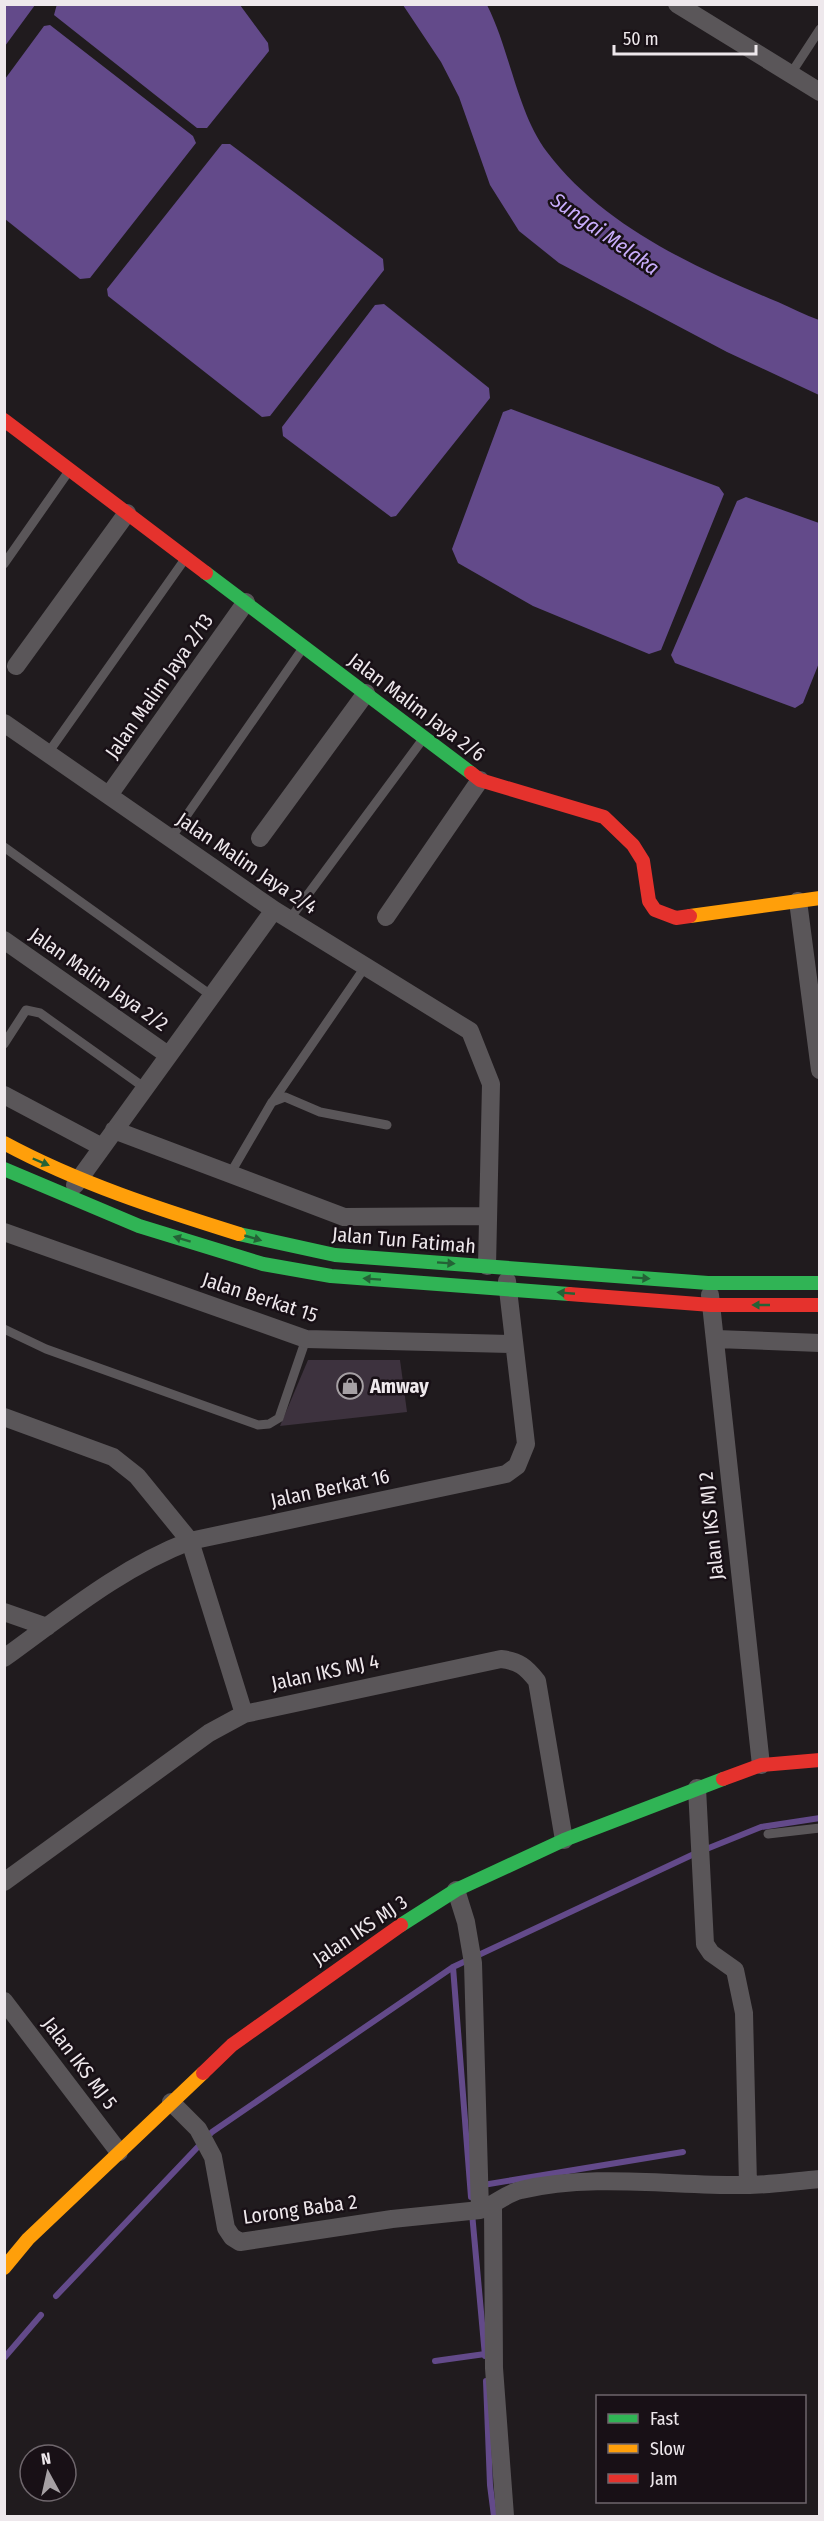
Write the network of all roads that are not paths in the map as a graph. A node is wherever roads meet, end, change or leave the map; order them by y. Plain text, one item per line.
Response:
1 (677, 4) edge
2 (819, 29) edge
3 (790, 75) junction
4 (819, 92) edge
5 (7, 426) edge
6 (70, 469) junction
7 (128, 513) junction
8 (186, 557) junction
9 (4, 564) edge
10 (246, 602) junction
11 (304, 646) junction
12 (16, 666) dead end
13 (366, 693) junction
14 (4, 723) edge
15 (425, 737) junction
16 (48, 753) junction
17 (480, 780) junction
18 (110, 795) junction
19 (171, 838) junction
20 (261, 838) dead end
21 (4, 847) edge
22 (819, 898) edge
23 (798, 901) junction
24 (282, 915) junction
25 (386, 917) dead end
26 (4, 940) edge
27 (365, 967) junction
28 (212, 996) junction
29 (4, 1044) edge
30 (168, 1055) junction
31 (819, 1070) edge
32 (145, 1088) junction
33 (4, 1095) edge
34 (272, 1102) junction
35 (387, 1125) dead end
36 (114, 1130) junction
37 (4, 1143) edge
38 (102, 1147) junction
39 (4, 1169) edge
40 (230, 1174) junction
41 (80, 1178) junction
42 (68, 1197) junction
43 (488, 1216) junction
44 (4, 1232) edge
45 (487, 1266) junction
46 (506, 1268) junction
47 (819, 1282) edge
48 (708, 1283) junction
49 (508, 1289) junction
50 (711, 1305) junction
51 (819, 1305) edge
52 (4, 1329) edge
53 (306, 1339) junction
54 (716, 1339) junction
55 (819, 1343) edge
56 (513, 1344) junction
57 (4, 1417) edge
58 (190, 1541) junction
59 (4, 1612) edge
60 (47, 1627) junction
61 (4, 1658) edge
62 (244, 1714) junction
63 (819, 1760) edge
64 (761, 1765) junction
65 (697, 1788) junction
66 (819, 1828) edge
67 (768, 1834) dead end
68 (564, 1840) junction
69 (4, 1882) edge
70 (456, 1890) junction
71 (4, 2001) edge
72 (171, 2102) junction
73 (119, 2152) junction
74 (819, 2179) edge
75 (748, 2185) junction
76 (486, 2208) junction
77 (4, 2268) edge
78 (505, 2517) edge

1 - 3 street
2 - 3 lane
3 - 4 street
5 - 6 street, Jalan Malim Jaya 2/6
6 - 7 street, Jalan Malim Jaya 2/6
6 - 9 lane
7 - 8 street, Jalan Malim Jaya 2/6
7 - 12 street
8 - 10 street, Jalan Malim Jaya 2/6
8 - 16 lane
10 - 11 street, Jalan Malim Jaya 2/6
10 - 18 street, Jalan Malim Jaya 2/13
11 - 13 street, Jalan Malim Jaya 2/6
11 - 19 lane
13 - 15 street, Jalan Malim Jaya 2/6
13 - 20 street
14 - 16 street, Jalan Malim Jaya 2/4
15 - 17 street, Jalan Malim Jaya 2/6
15 - 24 lane
16 - 18 street, Jalan Malim Jaya 2/4
17 - 23 street, Jalan Malim Jaya 2/6
17 - 25 street
18 - 19 street, Jalan Malim Jaya 2/4
19 - 24 street, Jalan Malim Jaya 2/4
21 - 28 lane
22 - 23 street, Jalan Malim Jaya 2/6
23 - 31 street
24 - 27 street, Jalan Malim Jaya 2/4
24 - 28 street
26 - 30 street, Jalan Malim Jaya 2/2
27 - 34 lane
27 - 43 street, Jalan Malim Jaya 2/4
28 - 30 street
29 - 32 lane
30 - 32 street
32 - 36 street
33 - 38 street
34 - 35 lane
34 - 40 lane
36 - 38 street
36 - 40 street
37 -> 41 street, Jalan Tun Fatimah
38 - 41 street
39 - 42 street, Jalan Tun Fatimah
40 - 43 street
41 - 42 street
41 -> 45 street, Jalan Tun Fatimah
49 -> 42 street, Jalan Tun Fatimah
43 - 45 street
44 - 53 street, Jalan Berkat 15
45 - 46 street, Jalan Tun Fatimah
46 -> 48 street, Jalan Tun Fatimah
46 - 49 street, Jalan Berkat 16
47 - 48 street, Jalan Tun Fatimah
48 - 50 street, Jalan IKS MJ 2
50 -> 49 street, Jalan Tun Fatimah
49 - 56 street, Jalan Berkat 16
51 -> 50 street, Jalan Tun Fatimah
50 - 54 street, Jalan IKS MJ 2
52 - 53 lane
53 - 56 street, Jalan Berkat 15
54 - 55 street
54 - 64 street, Jalan IKS MJ 2
56 - 58 street, Jalan Berkat 16
57 - 58 street
58 - 60 street, Jalan Berkat 16
58 - 62 street
59 - 60 street
60 - 61 street, Jalan Berkat 16
62 - 68 street, Jalan IKS MJ 4
62 - 69 street, Jalan IKS MJ 4
63 - 64 street, Jalan IKS MJ 3
64 - 65 street, Jalan IKS MJ 3
65 - 68 street, Jalan IKS MJ 3
65 - 75 street
66 - 67 lane
68 - 70 street, Jalan IKS MJ 3
70 - 72 street, Jalan IKS MJ 3
70 - 76 street
71 - 73 street, Jalan IKS MJ 5
72 - 73 street, Jalan IKS MJ 3
72 - 76 street, Lorong Baba 2
73 - 77 street, Jalan IKS MJ 3
74 - 75 street
75 - 76 street
76 - 78 street

